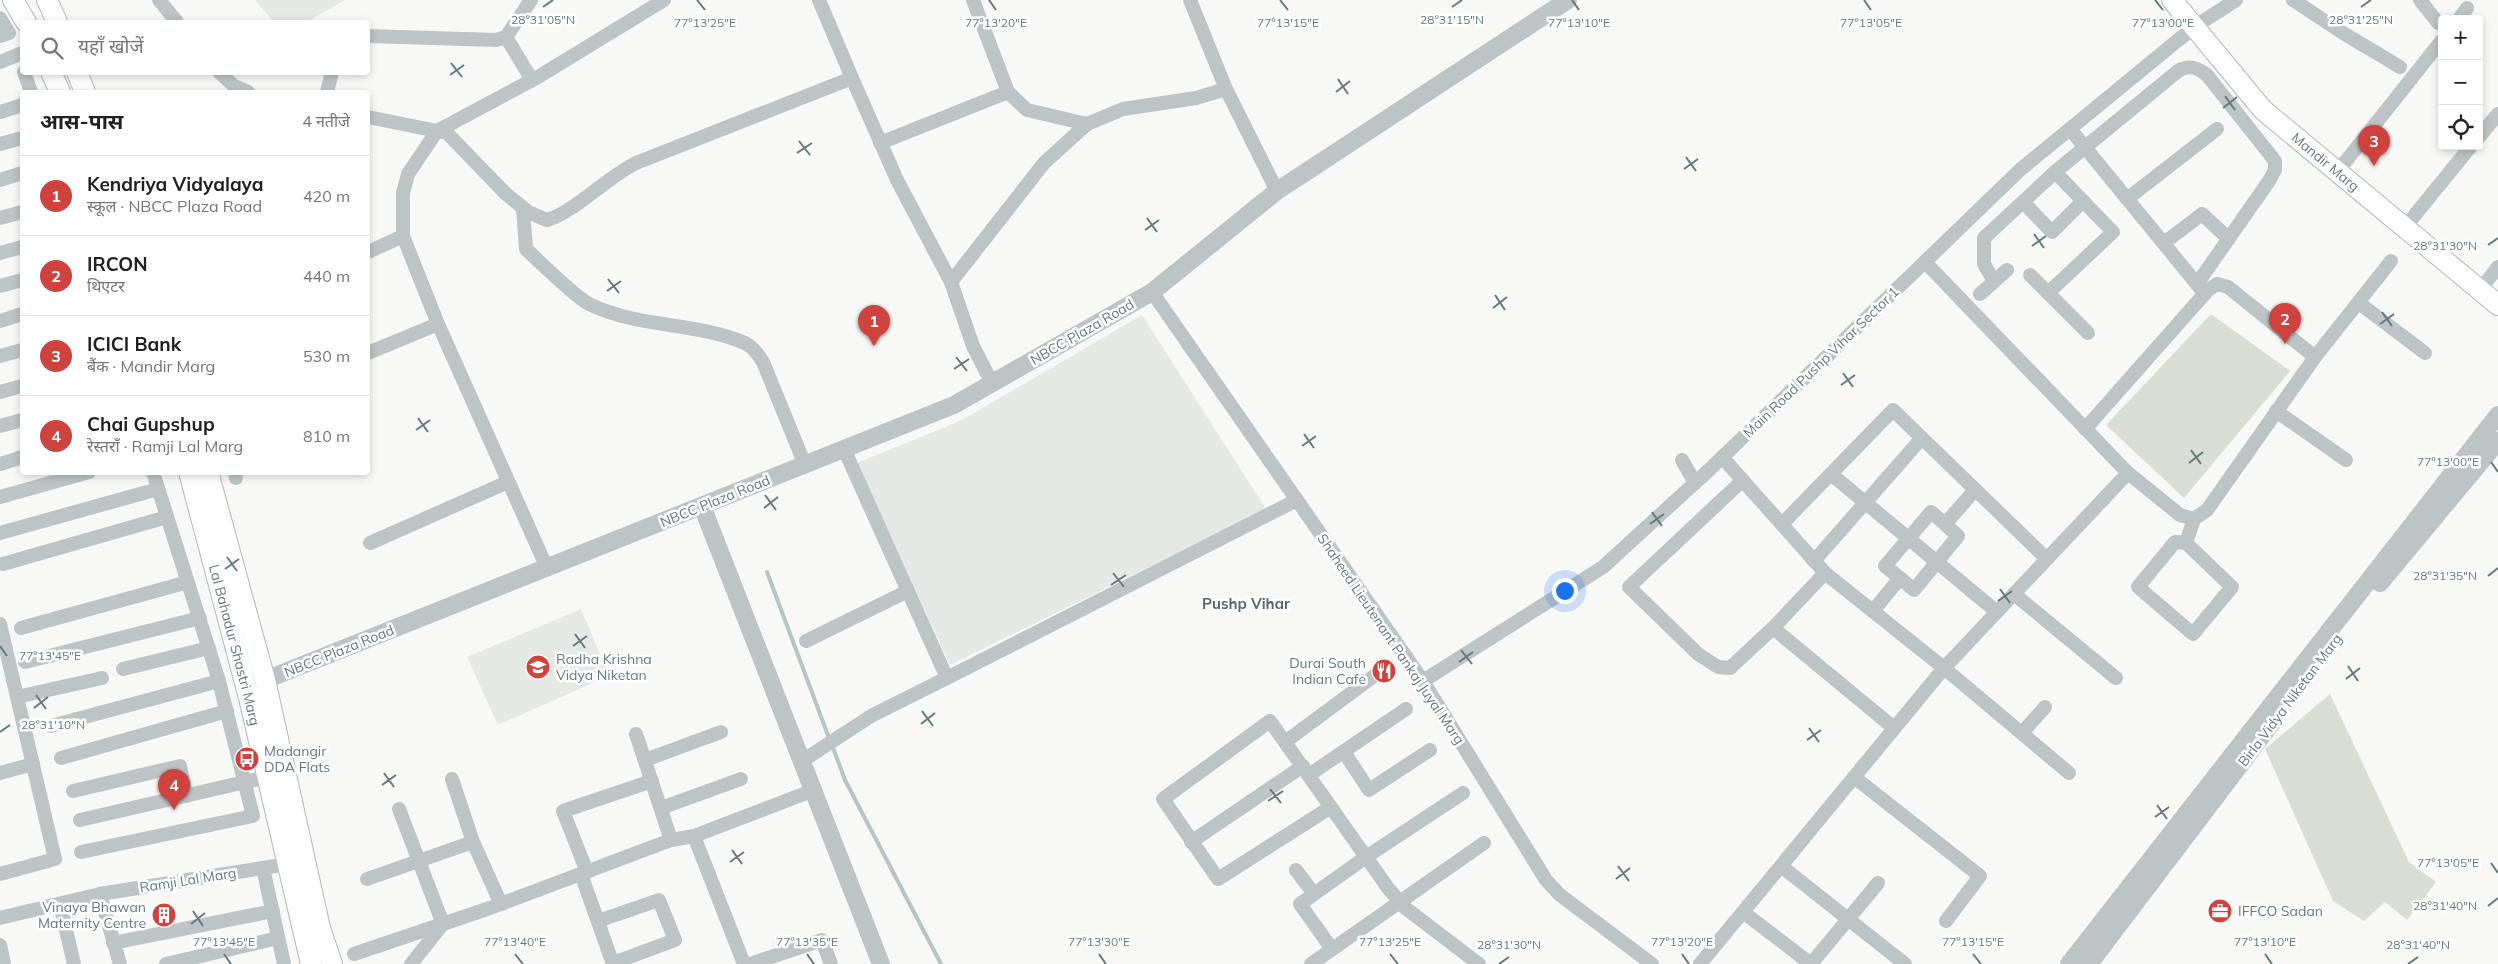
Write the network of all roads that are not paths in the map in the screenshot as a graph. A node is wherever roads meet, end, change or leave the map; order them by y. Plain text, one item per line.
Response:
1 (13, 0) edge
2 (47, 0) edge
3 (159, 0) edge
4 (531, 0) edge
5 (664, 0) edge
6 (819, 0) edge
7 (973, 0) edge
8 (1190, 0) edge
9 (1568, 0) edge
10 (2172, 0) edge
11 (2189, 0) edge
12 (2236, 0) edge
13 (2293, 0) edge
14 (2420, 0) edge
15 (0, 18) edge
16 (25, 20) edge
17 (56, 20) edge
18 (175, 20) edge
19 (2438, 23) dead end
20 (2199, 24) junction
21 (0, 36) edge
22 (370, 36) edge
23 (506, 37) junction
24 (2438, 45) edge
25 (20, 54) edge
26 (0, 62) edge
27 (2400, 67) dead end
28 (25, 75) edge
29 (52, 75) edge
30 (78, 75) edge
31 (222, 75) edge
32 (331, 75) edge
33 (852, 78) junction
34 (532, 80) junction
35 (1226, 89) junction
36 (30, 90) edge
37 (59, 90) edge
38 (84, 90) edge
39 (243, 90) edge
40 (328, 90) edge
41 (1008, 92) junction
42 (20, 105) edge
43 (0, 112) edge
44 (2498, 114) edge
45 (370, 117) edge
46 (1087, 124) junction
47 (2070, 129) junction
48 (2217, 129) dead end
49 (437, 131) junction
50 (2483, 131) edge
51 (20, 139) edge
52 (880, 143) junction
53 (0, 144) edge
54 (2084, 147) junction
55 (2468, 150) edge
56 (2342, 166) junction
57 (2055, 172) junction
58 (20, 175) edge
59 (0, 180) edge
60 (1278, 191) junction
61 (2127, 199) junction
62 (2083, 201) junction
63 (2023, 202) junction
64 (523, 208) junction
65 (20, 213) edge
66 (0, 218) edge
67 (2410, 221) junction
68 (404, 236) junction
69 (2228, 238) junction
70 (2164, 243) junction
71 (20, 248) edge
72 (370, 251) edge
73 (0, 253) edge
74 (2391, 260) dead end
75 (1925, 262) junction
76 (2007, 270) dead end
77 (2030, 275) dead end
78 (2494, 280) edge
79 (20, 281) edge
80 (951, 282) junction
81 (1994, 282) junction
82 (0, 286) edge
83 (2201, 288) junction
84 (1152, 292) junction
85 (1980, 294) dead end
86 (2048, 294) junction
87 (2359, 303) junction
88 (2498, 305) edge
89 (20, 315) edge
90 (0, 321) edge
91 (438, 324) junction
92 (2088, 333) dead end
93 (20, 351) edge
94 (370, 352) edge
95 (2426, 353) dead end
96 (0, 356) edge
97 (2316, 357) junction
98 (992, 383) junction
99 (20, 387) edge
100 (0, 392) edge
101 (2276, 411) junction
102 (2498, 415) edge
103 (20, 421) edge
104 (0, 426) edge
105 (2085, 429) junction
106 (1921, 439) junction
107 (2498, 441) edge
108 (844, 449) junction
109 (1722, 458) junction
110 (20, 459) edge
111 (1682, 460) dead end
112 (2346, 460) dead end
113 (0, 464) edge
114 (805, 465) junction
115 (2128, 473) junction
116 (1831, 474) junction
117 (78, 475) edge
118 (154, 475) edge
119 (190, 475) edge
120 (209, 475) edge
121 (1743, 480) junction
122 (508, 482) junction
123 (1695, 483) junction
124 (158, 489) junction
125 (1975, 490) junction
126 (0, 497) edge
127 (1297, 500) junction
128 (1864, 502) junction
129 (702, 506) junction
130 (167, 517) junction
131 (2194, 519) junction
132 (1782, 524) junction
133 (1945, 524) junction
134 (0, 533) edge
135 (1908, 538) junction
136 (370, 543) dead end
137 (2186, 543) junction
138 (2402, 547) junction
139 (2047, 559) junction
140 (1814, 561) junction
141 (1937, 562) junction
142 (3, 564) dead end
143 (548, 568) junction
144 (1825, 574) junction
145 (1900, 578) junction
146 (188, 582) junction
147 (908, 591) junction
148 (2014, 594) junction
149 (1873, 612) junction
150 (1997, 612) junction
151 (200, 618) junction
152 (0, 624) edge
153 (21, 628) dead end
154 (1774, 628) junction
155 (2, 639) edge
156 (806, 641) dead end
157 (209, 648) junction
158 (25, 662) dead end
159 (1944, 668) junction
160 (123, 669) dead end
161 (1378, 673) dead end
162 (102, 678) dead end
163 (947, 678) junction
164 (2116, 678) dead end
165 (265, 680) junction
166 (219, 681) junction
167 (1422, 681) junction
168 (18, 697) junction
169 (2045, 707) dead end
170 (1406, 709) dead end
171 (227, 711) junction
172 (51, 726) dead end
173 (1894, 728) junction
174 (721, 732) dead end
175 (2022, 733) junction
176 (636, 734) dead end
177 (1285, 742) junction
178 (1430, 750) dead end
179 (1344, 752) junction
180 (61, 758) dead end
181 (645, 760) junction
182 (802, 761) junction
183 (33, 764) junction
184 (1306, 771) junction
185 (0, 773) edge
186 (2069, 773) dead end
187 (267, 777) junction
188 (1854, 777) junction
189 (452, 779) dead end
190 (741, 779) dead end
191 (652, 781) junction
192 (246, 782) junction
193 (814, 790) junction
194 (73, 791) dead end
195 (1463, 793) dead end
196 (186, 796) junction
197 (1331, 807) junction
198 (660, 808) junction
199 (399, 809) dead end
200 (2195, 812) junction
201 (80, 820) dead end
202 (694, 836) junction
203 (671, 840) junction
204 (473, 842) junction
205 (1191, 842) junction
206 (1484, 843) dead end
207 (81, 852) dead end
208 (1366, 856) junction
209 (419, 862) junction
210 (288, 864) junction
211 (1781, 866) junction
212 (263, 868) junction
213 (1296, 870) dead end
214 (584, 873) junction
215 (0, 874) edge
216 (368, 879) dead end
217 (1878, 882) dead end
218 (100, 894) junction
219 (1314, 894) junction
220 (1400, 902) junction
221 (60, 904) junction
222 (501, 904) junction
223 (273, 911) junction
224 (1743, 912) junction
225 (0, 918) edge
226 (1847, 918) junction
227 (598, 921) junction
228 (1946, 922) dead end
229 (443, 924) junction
230 (278, 938) junction
231 (114, 943) junction
232 (0, 945) edge
233 (1332, 950) junction
234 (354, 954) dead end
235 (2, 961) edge
236 (74, 964) edge
237 (120, 964) edge
238 (166, 964) edge
239 (284, 964) edge
240 (311, 964) edge
241 (332, 964) edge
242 (411, 964) edge
243 (613, 964) edge
244 (744, 964) edge
245 (750, 964) edge
246 (831, 964) edge
247 (881, 964) edge
248 (1311, 964) edge
249 (1479, 964) edge
250 (1652, 964) edge
251 (1700, 964) edge
252 (1905, 964) edge
253 (2069, 964) edge
254 (2089, 964) edge

1 - 16 main road
2 - 17 main road
3 - 18 street
4 - 23 street
5 - 34 street
6 - 33 street
7 - 41 street
8 - 35 street
9 - 60 street, NBCC Plaza Road
10 - 20 main road, Mandir Marg
11 - 20 main road, Mandir Marg
12 - 20 street, Main Road Pushp Vihar Sector 1
13 - 27 street
14 - 19 street
15 - 21 street
20 - 47 street, Main Road Pushp Vihar Sector 1
20 - 56 main road, Mandir Marg
20 - 88 main road, Mandir Marg
22 - 23 street
23 - 34 street
24 - 56 street
25 - 26 street
28 - 36 street
29 - 37 main road
30 - 38 main road
31 - 39 street
32 - 40 street
33 - 52 street
33 - 64 street
34 - 49 street
35 - 46 street
35 - 60 street
41 - 46 street
41 - 52 street
42 - 43 street
44 - 50 street
45 - 49 street
46 - 80 street
47 - 54 street
47 - 75 street, Main Road Pushp Vihar Sector 1
48 - 61 street
49 - 64 street
49 - 68 street
51 - 53 street
52 - 80 street
54 - 57 street
54 - 61 street
54 - 69 street
55 - 67 street
56 - 67 main road, Mandir Marg
57 - 62 street
57 - 63 street
58 - 59 street
60 - 84 street, NBCC Plaza Road
61 - 70 street
62 - 63 street
62 - 86 street
63 - 81 street
64 - 114 street
65 - 66 street
67 - 78 main road, Mandir Marg
68 - 72 street
68 - 91 street
69 - 70 street
69 - 83 street
70 - 83 street
71 - 73 street
74 - 87 street
75 - 105 street
75 - 109 street, Main Road Pushp Vihar Sector 1
76 - 81 street
77 - 86 street
79 - 82 street
80 - 98 street
81 - 85 street
83 - 97 street
83 - 105 street
84 - 98 street, NBCC Plaza Road
84 - 127 street, Shaheed Lieutenant Pankaj Juyal Marg
86 - 92 street
87 - 95 street
87 - 97 street
89 - 90 street
91 - 94 street
91 - 122 street
93 - 96 street
97 - 101 street
98 - 108 street, NBCC Plaza Road
99 - 100 street
101 - 112 street
101 - 131 street
102 - 138 street
103 - 104 street
105 - 115 street
106 - 116 street
106 - 125 street
106 - 128 street
107 - 138 street
108 - 114 street, NBCC Plaza Road
108 - 147 street
109 - 121 street
109 - 123 street, Main Road Pushp Vihar Sector 1
110 - 113 street
111 - 123 street
114 - 129 street, NBCC Plaza Road
115 - 131 street
115 - 139 street
116 - 128 street
116 - 132 street
117 - 126 street
118 - 124 street
119 - 187 main road, Lal Bahadur Shastri Marg
120 - 165 main road, Lal Bahadur Shastri Marg
121 - 132 street
121 - 154 street
122 - 136 street
122 - 143 street
123 - 167 street, Main Road Pushp Vihar Sector 1
124 - 130 street
124 - 134 street
125 - 133 street
125 - 139 street
127 - 163 street
127 - 167 street, Shaheed Lieutenant Pankaj Juyal Marg
128 - 135 street
128 - 140 street
129 - 143 street, NBCC Plaza Road
129 - 182 street
130 - 142 street
130 - 146 street
131 - 137 street
132 - 140 street
133 - 135 street
133 - 141 street
135 - 141 street
135 - 145 street
137 - 137 street
138 - 200 street
139 - 148 street
140 - 144 street
141 - 145 street
141 - 150 street
143 - 165 street, NBCC Plaza Road
144 - 149 street
144 - 154 street
145 - 149 street
146 - 151 street
146 - 153 street
147 - 156 street
147 - 163 street
148 - 150 street
148 - 164 street
149 - 159 street
150 - 159 street
151 - 157 street
151 - 158 street
152 - 155 street
154 - 173 street
155 - 168 street
157 - 160 street
157 - 166 street
159 - 173 street
159 - 175 street
161 - 177 street
162 - 168 street
163 - 182 street
165 - 241 main road, Lal Bahadur Shastri Marg
166 - 171 street
166 - 172 street
167 - 250 street, Shaheed Lieutenant Pankaj Juyal Marg
168 - 183 street
169 - 175 street
170 - 179 street
171 - 180 street
171 - 192 street
173 - 188 street
174 - 181 street
175 - 186 street
176 - 181 street
177 - 184 street
177 - 205 street
178 - 179 street
179 - 184 street
181 - 191 street
182 - 193 street
183 - 185 street
183 - 215 street
184 - 197 street
184 - 205 street
187 - 192 street
187 - 210 main road, Lal Bahadur Shastri Marg
188 - 211 street
188 - 228 street
189 - 204 street
190 - 198 street
191 - 198 street
191 - 214 street
192 - 196 street
192 - 207 street
193 - 202 street
193 - 247 street
194 - 196 street
195 - 208 street
196 - 201 street
197 - 205 street
197 - 208 street
198 - 203 street
199 - 209 street
200 - 253 street
200 - 254 street
202 - 203 street
202 - 244 street
203 - 214 street
204 - 209 street
204 - 222 street
206 - 220 street
208 - 219 street
208 - 220 street
209 - 216 street
209 - 229 street
210 - 212 street, Ramji Lal Marg
210 - 240 main road, Lal Bahadur Shastri Marg
211 - 224 street
211 - 226 street
212 - 218 street, Ramji Lal Marg
212 - 223 street
213 - 219 street
214 - 222 street
214 - 227 street
217 - 226 street
218 - 221 street, Ramji Lal Marg
218 - 231 street
219 - 233 street
220 - 233 street
220 - 249 street
221 - 225 street, Ramji Lal Marg
221 - 236 street
222 - 229 street
223 - 230 street
223 - 231 street
224 - 226 street
224 - 251 street
226 - 252 street
227 - 243 street
227 - 243 street
229 - 234 street
229 - 242 street
230 - 238 street
230 - 239 street
231 - 237 street
232 - 235 street
233 - 248 street
245 - 246 street

